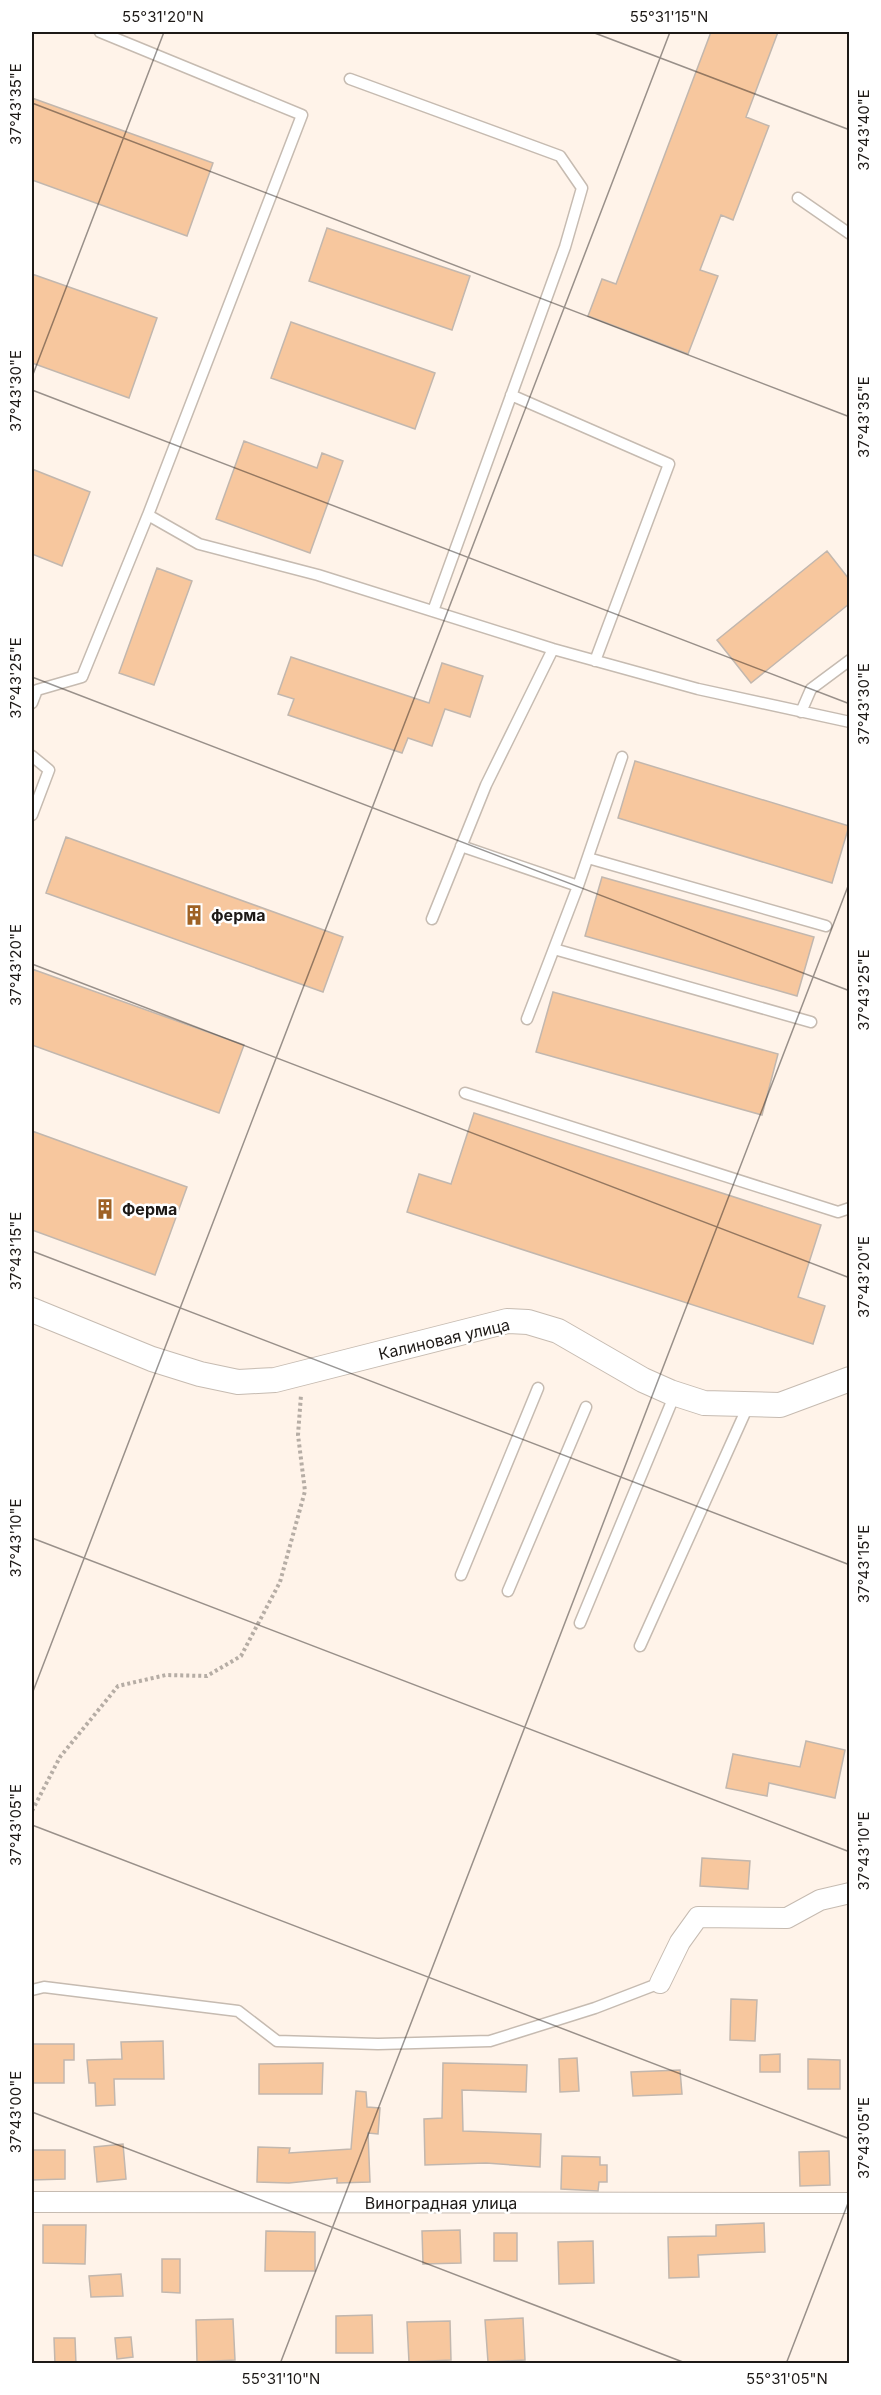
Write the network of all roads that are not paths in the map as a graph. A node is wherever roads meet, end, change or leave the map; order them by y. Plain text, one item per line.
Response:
1 (100, 32) edge
2 (350, 80) dead end
3 (798, 198) dead end
4 (849, 234) edge
5 (511, 395) junction
6 (148, 515) junction
7 (433, 611) junction
8 (553, 650) junction
9 (849, 660) edge
10 (595, 661) junction
11 (32, 703) edge
12 (801, 712) junction
13 (849, 722) edge
14 (32, 756) edge
15 (622, 757) dead end
16 (32, 815) edge
17 (461, 846) junction
18 (588, 858) junction
19 (578, 886) junction
20 (432, 920) dead end
21 (826, 926) dead end
22 (554, 949) junction
23 (527, 1019) dead end
24 (811, 1022) dead end
25 (465, 1093) dead end
26 (849, 1209) edge
27 (32, 1310) edge
28 (849, 1379) edge
29 (538, 1388) dead end
30 (675, 1394) junction
31 (748, 1406) junction
32 (586, 1407) dead end
33 (461, 1575) dead end
34 (508, 1591) dead end
35 (579, 1623) dead end
36 (639, 1646) dead end
37 (849, 1893) edge
38 (660, 1983) joint
39 (32, 1990) edge
40 (32, 2202) edge
41 (849, 2203) edge

1 - 6 lane
2 - 5 lane
3 - 4 lane
5 - 7 lane
5 - 10 lane
6 - 7 lane
6 - 11 lane
7 - 8 lane
8 - 10 lane
8 - 17 lane
9 - 12 lane
10 - 12 lane
12 - 13 lane
14 - 16 lane
15 - 18 lane
17 - 19 lane
17 - 20 lane
18 - 19 lane
18 - 21 lane
19 - 22 lane
22 - 23 lane
22 - 24 lane
25 - 26 lane
27 - 30 street, Калиновая улица
28 - 31 street, Калиновая улица
29 - 33 lane
30 - 31 street, Калиновая улица
30 - 35 lane
31 - 36 lane
32 - 34 lane
37 - 38 street
38 - 39 lane
40 - 41 street, Виноградная улица

